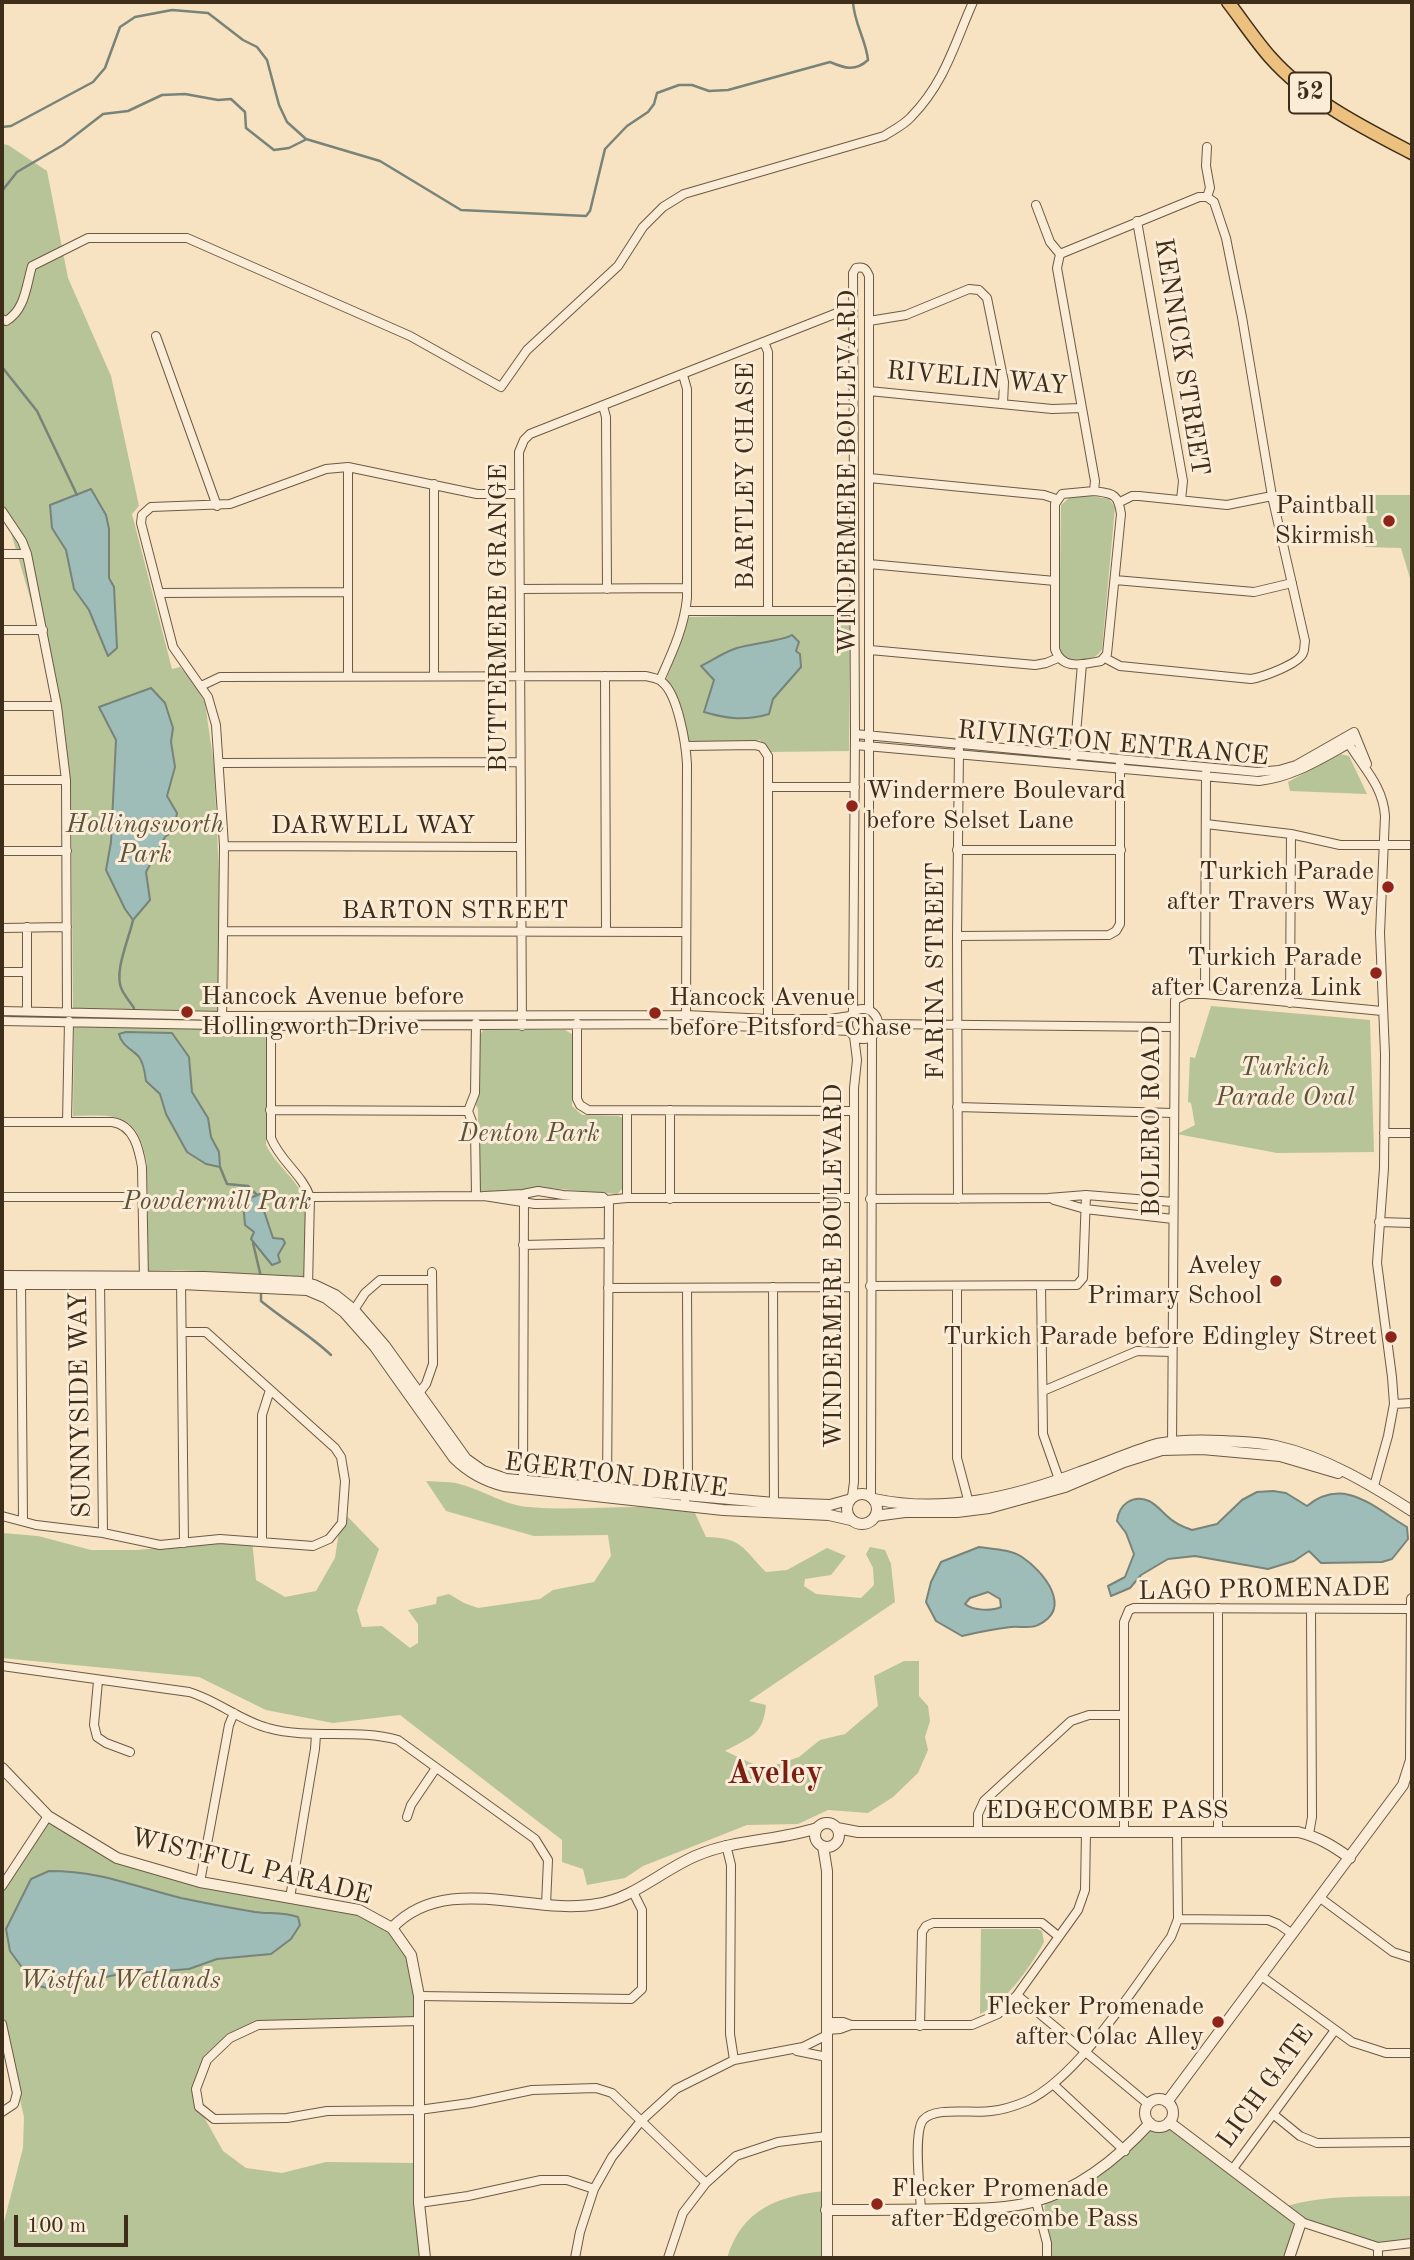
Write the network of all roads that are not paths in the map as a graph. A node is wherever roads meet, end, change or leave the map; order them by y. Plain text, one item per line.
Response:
1 (973, 2) edge
2 (1228, 2) edge
3 (1207, 147) dead end
4 (1412, 153) edge
5 (1207, 197) junction
6 (1036, 205) dead end
7 (1137, 221) junction
8 (1060, 254) junction
9 (853, 311) junction
10 (2, 319) edge
11 (869, 321) junction
12 (156, 336) dead end
13 (764, 342) junction
14 (683, 375) junction
15 (869, 391) junction
16 (1003, 404) junction
17 (603, 406) junction
18 (1082, 408) junction
19 (348, 467) junction
20 (869, 478) junction
21 (434, 484) junction
22 (1094, 491) junction
23 (519, 494) junction
24 (1272, 496) junction
25 (1056, 499) junction
26 (1181, 500) junction
27 (1119, 502) junction
28 (216, 506) junction
29 (2, 511) edge
30 (2, 554) edge
31 (27, 554) junction
32 (869, 564) junction
33 (1115, 580) junction
34 (1055, 581) junction
35 (1292, 583) junction
36 (687, 588) junction
37 (520, 589) junction
38 (607, 589) junction
39 (348, 592) junction
40 (159, 593) junction
41 (685, 611) junction
42 (768, 611) junction
43 (853, 611) junction
44 (43, 629) junction
45 (2, 630) edge
46 (870, 650) junction
47 (1058, 658) junction
48 (1105, 658) junction
49 (1082, 664) junction
50 (520, 675) junction
51 (348, 676) junction
52 (434, 676) junction
53 (605, 676) junction
54 (660, 680) junction
55 (201, 686) junction
56 (2, 706) edge
57 (57, 706) junction
58 (855, 734) junction
59 (870, 735) junction
60 (1347, 740) junction
61 (855, 745) junction
62 (686, 746) junction
63 (870, 746) junction
64 (959, 748) junction
65 (1074, 759) junction
66 (520, 762) junction
67 (219, 763) junction
68 (1120, 763) junction
69 (1368, 771) junction
70 (1206, 772) junction
71 (2, 780) edge
72 (66, 780) junction
73 (768, 787) junction
74 (855, 787) junction
75 (1206, 824) junction
76 (1292, 834) junction
77 (1383, 845) junction
78 (1412, 845) edge
79 (224, 846) junction
80 (521, 848) junction
81 (957, 850) junction
82 (1121, 850) junction
83 (2, 851) edge
84 (67, 851) junction
85 (2, 928) edge
86 (27, 928) junction
87 (67, 928) junction
88 (223, 931) junction
89 (606, 932) junction
90 (686, 932) junction
91 (521, 933) junction
92 (957, 936) junction
93 (2, 972) edge
94 (27, 972) junction
95 (1205, 994) junction
96 (1290, 1003) junction
97 (869, 1010) junction
98 (2, 1011) edge
99 (27, 1011) junction
100 (67, 1011) junction
101 (1382, 1011) junction
102 (852, 1014) junction
103 (223, 1020) junction
104 (686, 1020) junction
105 (2, 1021) edge
106 (69, 1021) junction
107 (271, 1021) junction
108 (476, 1021) junction
109 (522, 1021) junction
110 (577, 1021) junction
111 (768, 1024) junction
112 (877, 1024) junction
113 (957, 1024) junction
114 (1174, 1027) junction
115 (852, 1033) junction
116 (872, 1035) junction
117 (957, 1107) junction
118 (270, 1110) junction
119 (670, 1110) junction
120 (468, 1111) junction
121 (628, 1111) junction
122 (853, 1111) junction
123 (1173, 1113) junction
124 (2, 1122) edge
125 (67, 1122) junction
126 (1384, 1133) junction
127 (1412, 1133) edge
128 (1086, 1195) junction
129 (480, 1196) junction
130 (2, 1197) edge
131 (142, 1197) junction
132 (310, 1197) junction
133 (524, 1198) junction
134 (627, 1198) junction
135 (854, 1198) junction
136 (1048, 1198) junction
137 (670, 1199) junction
138 (870, 1199) junction
139 (958, 1199) junction
140 (607, 1200) junction
141 (1173, 1202) junction
142 (1085, 1209) junction
143 (1173, 1219) junction
144 (1379, 1222) junction
145 (1412, 1223) edge
146 (609, 1244) junction
147 (523, 1245) junction
148 (2, 1276) edge
149 (144, 1279) junction
150 (21, 1280) junction
151 (101, 1281) junction
152 (181, 1281) junction
153 (2, 1283) edge
154 (870, 1286) junction
155 (957, 1286) junction
156 (1041, 1286) junction
157 (308, 1287) junction
158 (687, 1287) junction
159 (774, 1287) junction
160 (854, 1287) junction
161 (608, 1288) junction
162 (354, 1310) junction
163 (182, 1332) junction
164 (1172, 1352) junction
165 (270, 1390) junction
166 (1043, 1391) junction
167 (419, 1393) junction
168 (1412, 1403) edge
169 (1394, 1404) junction
170 (1172, 1445) junction
171 (523, 1481) junction
172 (1061, 1484) junction
173 (1374, 1486) junction
174 (606, 1493) junction
175 (872, 1498) junction
176 (850, 1499) junction
177 (685, 1501) junction
178 (969, 1506) junction
179 (774, 1508) junction
180 (1412, 1511) edge
181 (2, 1516) edge
182 (875, 1516) junction
183 (850, 1520) junction
184 (23, 1521) junction
185 (103, 1533) junction
186 (262, 1542) junction
187 (184, 1543) junction
188 (1412, 1599) edge
189 (1218, 1608) junction
190 (1311, 1609) junction
191 (1411, 1609) edge
192 (2, 1666) edge
193 (98, 1681) junction
194 (234, 1713) junction
195 (1124, 1716) junction
196 (316, 1735) junction
197 (130, 1752) dead end
198 (2, 1768) edge
199 (436, 1768) junction
200 (48, 1816) junction
201 (407, 1817) dead end
202 (817, 1828) junction
203 (978, 1832) junction
204 (1086, 1832) junction
205 (1124, 1832) junction
206 (1177, 1832) junction
207 (1218, 1832) junction
208 (1309, 1835) junction
209 (792, 1836) junction
210 (830, 1840) junction
211 (726, 1845) junction
212 (1350, 1858) junction
213 (200, 1882) junction
214 (2, 1886) edge
215 (633, 1892) junction
216 (1319, 1897) junction
217 (290, 1898) junction
218 (547, 1905) junction
219 (1178, 1919) junction
220 (392, 1928) junction
221 (1291, 1933) junction
222 (1058, 1937) junction
223 (1412, 1958) edge
224 (1260, 1975) junction
225 (1017, 1994) junction
226 (419, 1996) junction
227 (419, 2021) junction
228 (2, 2024) edge
229 (920, 2026) junction
230 (827, 2029) junction
231 (1335, 2029) junction
232 (791, 2050) junction
233 (1086, 2050) junction
234 (1412, 2053) edge
235 (827, 2057) junction
236 (734, 2060) junction
237 (1054, 2085) junction
238 (1167, 2102) junction
239 (1148, 2104) junction
240 (419, 2110) junction
241 (2, 2112) edge
242 (1273, 2114) junction
243 (641, 2121) junction
244 (1169, 2122) junction
245 (1150, 2123) junction
246 (827, 2136) junction
247 (1412, 2142) edge
248 (1125, 2151) junction
249 (1232, 2170) junction
250 (706, 2183) junction
251 (594, 2189) junction
252 (1037, 2201) junction
253 (419, 2203) junction
254 (826, 2210) junction
255 (921, 2210) junction
256 (1301, 2222) junction
257 (1412, 2243) edge
258 (1378, 2247) junction
259 (425, 2258) edge
260 (575, 2258) edge
261 (668, 2258) edge
262 (827, 2258) edge
263 (1047, 2258) edge
264 (1289, 2258) edge
265 (1378, 2258) edge

1 - 10 street
2 - 4 main road, 52
3 - 5 street
5 - 7 street
5 - 24 street
6 - 8 street
7 - 8 street
7 - 26 street, KENNICK STREET
8 - 18 street
9 - 11 street, WINDERMERE BOULEVARD
9 - 13 street, BUTTERMERE GRANGE
9 - 43 street, WINDERMERE BOULEVARD
11 - 15 street, WINDERMERE BOULEVARD
11 - 16 street
12 - 28 street
13 - 14 street, BUTTERMERE GRANGE
13 - 42 street, BARTLEY CHASE
14 - 17 street, BUTTERMERE GRANGE
14 - 36 street
15 - 16 street, RIVELIN WAY
15 - 20 street, WINDERMERE BOULEVARD
16 - 18 street, RIVELIN WAY
17 - 23 street, BUTTERMERE GRANGE
17 - 38 street
18 - 22 street
19 - 21 street
19 - 28 street
19 - 39 street
20 - 25 street
20 - 32 street, WINDERMERE BOULEVARD
21 - 23 street
21 - 52 street
22 - 25 street
22 - 27 street
23 - 37 street, BUTTERMERE GRANGE
24 - 26 street
24 - 35 street
25 - 34 street
26 - 27 street
27 - 33 street
28 - 40 street
29 - 31 street
30 - 31 street
31 - 44 street
32 - 34 street
32 - 46 street, WINDERMERE BOULEVARD
33 - 35 street
33 - 48 street
34 - 47 street
35 - 48 street
36 - 38 street
36 - 41 street
37 - 38 street
37 - 50 street, BUTTERMERE GRANGE
39 - 40 street
39 - 51 street
40 - 55 street
41 - 42 street
41 - 54 street
42 - 43 street
43 - 58 street, WINDERMERE BOULEVARD
44 - 45 street
44 - 57 street
46 - 47 street
46 - 59 street, WINDERMERE BOULEVARD
47 - 49 street
48 - 49 street
49 - 65 street
50 - 52 street
50 - 53 street
50 - 66 street, BUTTERMERE GRANGE
51 - 52 street
51 - 55 street
53 - 54 street
53 - 89 street
54 - 62 street
55 - 67 street
56 - 57 street
57 - 72 street
58 - 59 street, RIVINGTON ENTRANCE
58 - 61 street, WINDERMERE BOULEVARD
59 - 63 street, WINDERMERE BOULEVARD
59 - 64 street, RIVINGTON ENTRANCE
60 - 69 street
60 - 69 street, RIVINGTON ENTRANCE
60 - 70 street, RIVINGTON ENTRANCE
61 - 63 street, RIVINGTON ENTRANCE
61 - 74 street, WINDERMERE BOULEVARD
62 - 73 street
62 - 90 street
63 - 64 street, RIVINGTON ENTRANCE
63 - 97 street, WINDERMERE BOULEVARD
64 - 65 street, RIVINGTON ENTRANCE
64 - 81 street, FARINA STREET
65 - 68 street, RIVINGTON ENTRANCE
66 - 67 street
66 - 80 street, BUTTERMERE GRANGE
67 - 79 street
68 - 70 street, RIVINGTON ENTRANCE
68 - 82 street
69 - 77 street
70 - 75 street
71 - 72 street
72 - 84 street
73 - 74 street
73 - 111 street
74 - 102 street, WINDERMERE BOULEVARD
75 - 76 street
75 - 95 street
76 - 77 street
76 - 96 street
77 - 78 street
77 - 101 street
79 - 80 street, DARWELL WAY
79 - 88 street
80 - 91 street, BUTTERMERE GRANGE
81 - 82 street
81 - 92 street, FARINA STREET
82 - 92 street
83 - 84 street
84 - 87 street
85 - 86 street
86 - 87 street
86 - 94 street
87 - 100 street
88 - 91 street, BARTON STREET
88 - 103 street
89 - 90 street, BARTON STREET
89 - 91 street, BARTON STREET
90 - 104 street
91 - 109 street, BUTTERMERE GRANGE
92 - 113 street, FARINA STREET
93 - 94 street
94 - 99 street
95 - 96 street
95 - 114 street, BOLERO ROAD
96 - 101 street
97 - 102 street
97 - 112 street
98 - 99 street
99 - 100 street
100 - 103 street
101 - 126 street
102 - 111 street
102 - 115 street
103 - 106 street
103 - 107 street
104 - 110 street
104 - 111 street
105 - 106 street
106 - 125 street
107 - 108 street
107 - 118 street
108 - 109 street
108 - 120 street
109 - 110 street
110 - 121 street
111 - 115 street
112 - 113 street
112 - 116 street
113 - 114 street
113 - 117 street, FARINA STREET
114 - 123 street, BOLERO ROAD
115 - 116 street
115 - 122 street, WINDERMERE BOULEVARD
116 - 138 street, WINDERMERE BOULEVARD
117 - 123 street
117 - 139 street, FARINA STREET
118 - 120 street
118 - 132 street
119 - 121 street
119 - 122 street
119 - 137 street
120 - 129 street
121 - 134 street
122 - 135 street, WINDERMERE BOULEVARD
123 - 141 street, BOLERO ROAD
124 - 125 street
125 - 131 street
126 - 127 street
126 - 144 street
128 - 136 street
128 - 141 street
128 - 142 street
129 - 132 street
129 - 133 street
130 - 131 street
131 - 149 street
132 - 157 street
133 - 140 street
133 - 140 street
133 - 147 street
134 - 137 street
134 - 140 street
135 - 137 street
135 - 160 street, WINDERMERE BOULEVARD
136 - 139 street
136 - 142 street
138 - 139 street
138 - 154 street, WINDERMERE BOULEVARD
140 - 146 street
141 - 143 street, BOLERO ROAD
142 - 143 street
142 - 156 street
143 - 164 street, BOLERO ROAD
144 - 145 street
144 - 169 street
146 - 147 street
146 - 161 street
147 - 171 street
148 - 150 street, EGERTON DRIVE
149 - 151 street, EGERTON DRIVE
149 - 152 street, EGERTON DRIVE
150 - 151 street, EGERTON DRIVE
150 - 153 street, EGERTON DRIVE
150 - 184 street
151 - 185 street, SUNNYSIDE WAY
152 - 157 street, EGERTON DRIVE
152 - 163 street
154 - 155 street
154 - 175 street, WINDERMERE BOULEVARD
155 - 156 street
155 - 178 street
156 - 166 street
157 - 162 street, EGERTON DRIVE
157 - 174 street, EGERTON DRIVE
158 - 159 street
158 - 161 street
158 - 177 street
159 - 160 street
159 - 179 street
160 - 176 street, WINDERMERE BOULEVARD
161 - 174 street
162 - 167 street, EGERTON DRIVE
162 - 167 street
163 - 165 street
163 - 187 street
164 - 166 street
164 - 170 street, BOLERO ROAD
165 - 186 street
165 - 186 street
166 - 172 street
167 - 171 street, EGERTON DRIVE
168 - 169 street
169 - 173 street
170 - 172 street
170 - 173 street
171 - 174 street, EGERTON DRIVE
172 - 178 street
173 - 180 street
174 - 177 street, EGERTON DRIVE
175 - 176 street
175 - 178 street
175 - 182 street
176 - 179 street, EGERTON DRIVE
176 - 183 street
177 - 179 street, EGERTON DRIVE
178 - 182 street
179 - 183 street, EGERTON DRIVE
181 - 184 street
182 - 183 street
184 - 185 street
185 - 187 street
186 - 187 street
188 - 191 street
189 - 190 street, LAGO PROMENADE
189 - 195 street, LAGO PROMENADE
189 - 207 street
190 - 191 street, LAGO PROMENADE
190 - 208 street
191 - 212 street
192 - 193 street
193 - 194 street
193 - 197 street
194 - 196 street
194 - 213 street
195 - 203 street
195 - 205 street, LAGO PROMENADE
196 - 199 street
196 - 217 street
198 - 200 street, WISTFUL PARADE
199 - 201 street
199 - 218 street
200 - 213 street, WISTFUL PARADE
200 - 214 street
202 - 209 street
202 - 210 street
202 - 210 street
203 - 204 street, EDGECOMBE PASS
203 - 210 street, EDGECOMBE PASS
204 - 205 street, EDGECOMBE PASS
204 - 222 street
205 - 206 street, EDGECOMBE PASS
206 - 207 street, EDGECOMBE PASS
206 - 219 street
207 - 208 street, EDGECOMBE PASS
208 - 212 street, EDGECOMBE PASS
209 - 210 street
209 - 211 street
210 - 230 street
211 - 215 street
211 - 236 street
212 - 216 street
213 - 217 street, WISTFUL PARADE
215 - 218 street
215 - 226 street
216 - 221 street
216 - 223 street
217 - 220 street, WISTFUL PARADE
218 - 220 street
219 - 221 street
219 - 233 street
220 - 226 street, WISTFUL PARADE
221 - 224 street
222 - 225 street
222 - 229 street
224 - 231 street
224 - 238 street
225 - 229 street
225 - 233 street
226 - 227 street, WISTFUL PARADE
227 - 240 street, WISTFUL PARADE
227 - 240 street
228 - 241 street
229 - 230 street
230 - 232 street
230 - 235 street
231 - 234 street
231 - 242 street, LICH GATE
232 - 235 street
232 - 236 street
233 - 237 street
233 - 239 street
235 - 246 street
236 - 243 street
237 - 248 street
237 - 255 street
238 - 239 street
238 - 244 street
239 - 245 street
240 - 243 street
240 - 253 street, WISTFUL PARADE
242 - 247 street
242 - 249 street, LICH GATE
243 - 250 street
243 - 251 street
244 - 245 street
244 - 249 street
245 - 248 street
246 - 250 street
246 - 254 street
248 - 252 street
249 - 256 street
250 - 261 street
251 - 253 street
251 - 260 street
252 - 255 street
252 - 263 street
253 - 259 street, WISTFUL PARADE
254 - 255 street
254 - 262 street
256 - 258 street
256 - 264 street
257 - 258 street
258 - 265 street

